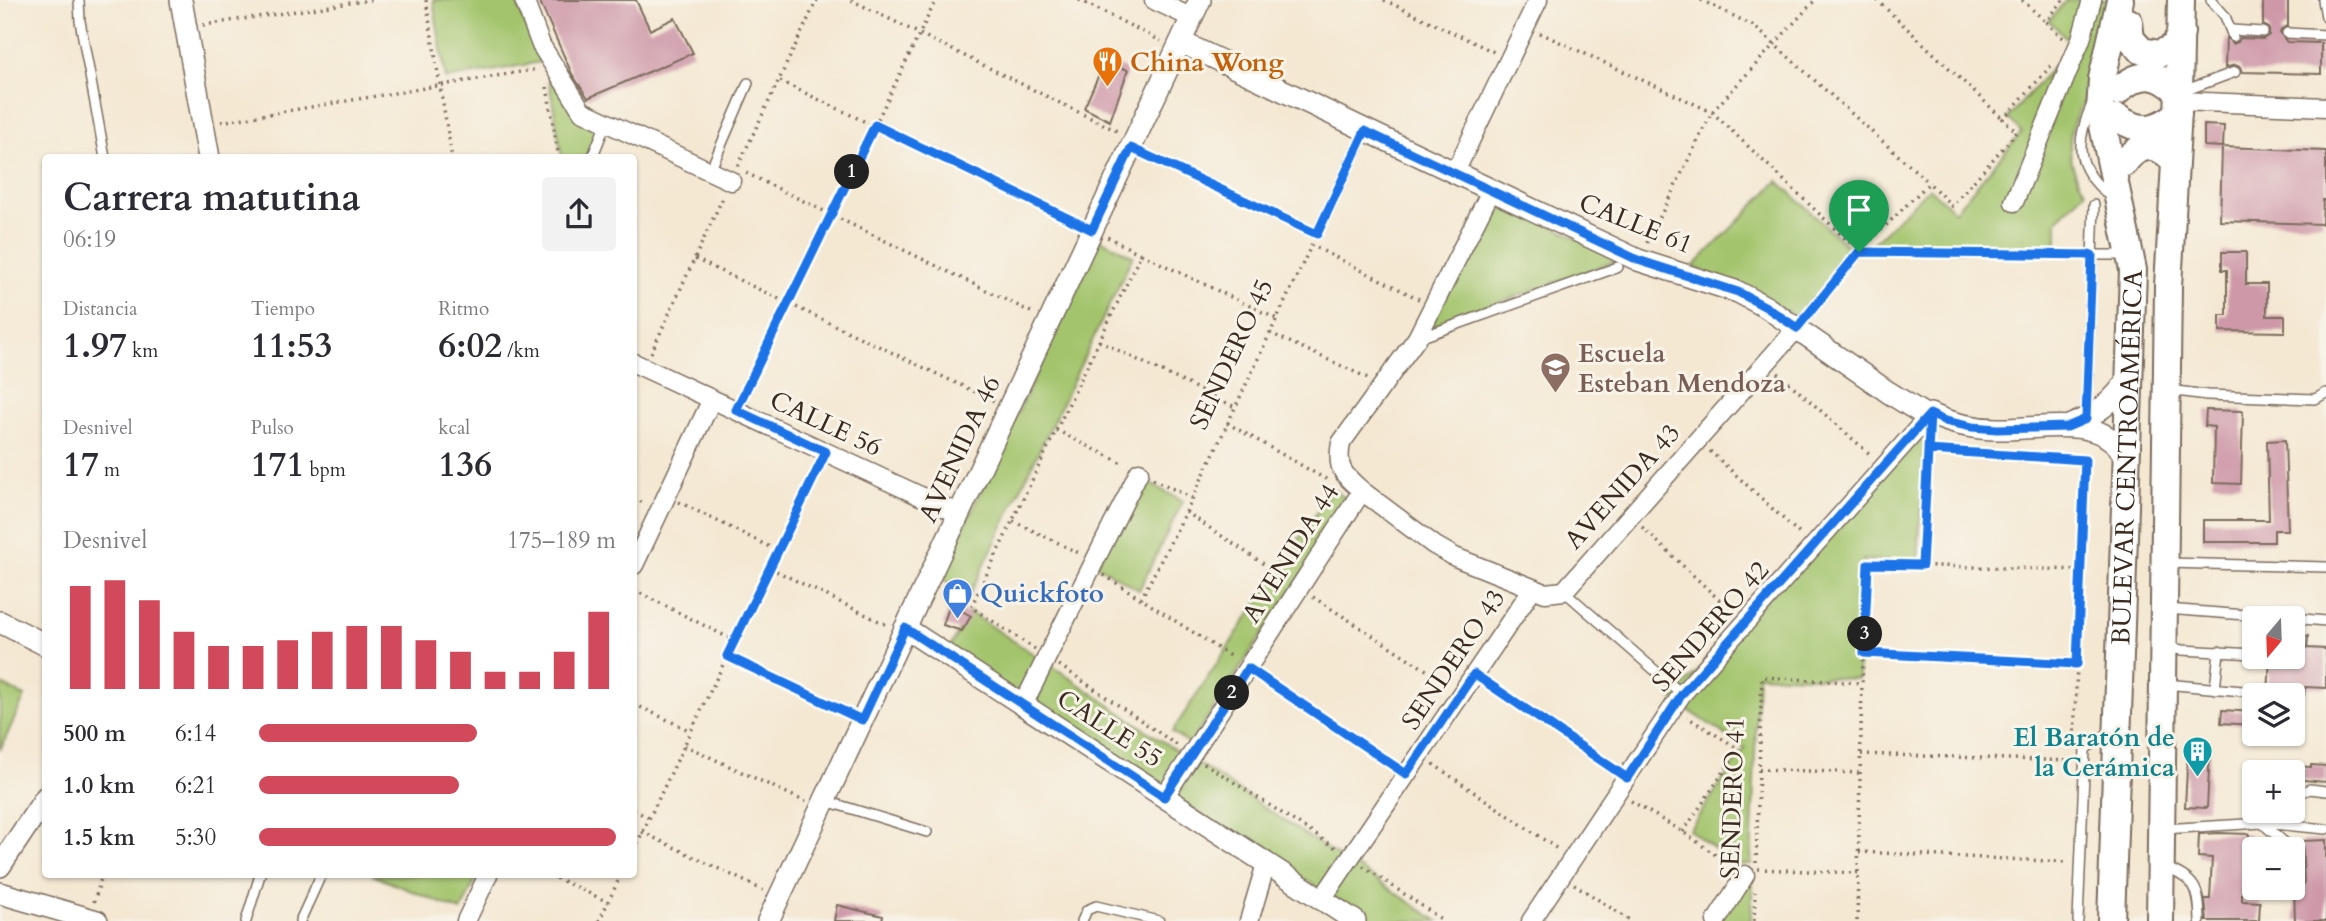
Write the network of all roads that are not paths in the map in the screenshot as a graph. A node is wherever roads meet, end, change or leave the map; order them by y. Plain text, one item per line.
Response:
1 (79, 0) edge
2 (181, 0) edge
3 (524, 0) edge
4 (1154, 0) edge
5 (1538, 0) edge
6 (2092, 0) edge
7 (2180, 0) edge
8 (2211, 0) edge
9 (2323, 0) edge
10 (2127, 7) edge
11 (1196, 9) edge
12 (2326, 17) edge
13 (2181, 32) junction
14 (2263, 32) dead end
15 (2287, 33) dead end
16 (2326, 35) edge
17 (1179, 46) junction
18 (2235, 72) dead end
19 (748, 83) dead end
20 (2112, 96) junction
21 (2179, 102) junction
22 (2326, 107) edge
23 (606, 123) junction
24 (1365, 131) junction
25 (104, 154) edge
26 (208, 154) edge
27 (594, 154) edge
28 (2175, 162) junction
29 (2124, 163) junction
30 (709, 171) junction
31 (1454, 174) junction
32 (734, 175) road end
33 (1491, 191) junction
34 (2014, 202) dead end
35 (2094, 205) dead end
36 (1317, 234) road end
37 (1859, 252) road end
38 (2092, 255) junction
39 (2132, 263) junction
40 (1618, 267) dead end
41 (1797, 328) junction
42 (1417, 338) junction
43 (637, 364) edge
44 (2130, 376) junction
45 (2167, 390) junction
46 (2326, 393) edge
47 (712, 399) junction
48 (1929, 416) junction
49 (2076, 423) junction
50 (2126, 460) junction
51 (1139, 472) dead end
52 (1360, 494) junction
53 (959, 514) junction
54 (637, 559) edge
55 (2165, 563) junction
56 (2326, 567) edge
57 (1533, 588) junction
58 (1564, 591) junction
59 (2165, 608) junction
60 (2242, 614) edge
61 (2305, 619) edge
62 (2326, 621) edge
63 (0, 622) edge
64 (904, 631) junction
65 (42, 643) edge
66 (2164, 647) junction
67 (2219, 652) junction
68 (2242, 653) edge
69 (2164, 684) junction
70 (2215, 689) junction
71 (2242, 691) edge
72 (1678, 701) junction
73 (1023, 705) junction
74 (2117, 727) junction
75 (2305, 791) edge
76 (2326, 791) edge
77 (1164, 797) junction
78 (42, 803) edge
79 (822, 805) junction
80 (2262, 823) junction
81 (2326, 829) edge
82 (2161, 830) junction
83 (927, 832) dead end
84 (2278, 837) edge
85 (1266, 864) junction
86 (0, 866) edge
87 (2161, 866) junction
88 (1752, 875) road end
89 (259, 878) edge
90 (320, 878) edge
91 (487, 878) edge
92 (0, 893) edge
93 (1322, 899) junction
94 (93, 920) edge
95 (246, 921) edge
96 (300, 921) edge
97 (466, 921) edge
98 (768, 921) edge
99 (1082, 921) edge
100 (1158, 921) edge
101 (1249, 921) edge
102 (1354, 921) edge
103 (1531, 921) edge
104 (1716, 921) edge
105 (2078, 921) edge
106 (2111, 921) edge
107 (2160, 921) edge
108 (2200, 921) edge

1 - 25 lane
2 - 26 street
3 - 23 street
4 - 11 street
5 - 31 street
6 - 34 street
7 - 13 main road, BULEVAR CENTROAMÉRICA
8 - 14 lane
9 - 12 lane
10 - 13 main road
10 - 20 main road
11 - 17 street, AVENIDA 46
13 - 21 main road, BULEVAR CENTROAMÉRICA
15 - 16 lane
17 - 24 street, CALLE 61
17 - 53 street, AVENIDA 46
18 - 21 lane
19 - 30 lane
20 - 21 main road
20 - 21 main road
20 - 29 main road
20 - 39 main road, BULEVAR CENTROAMÉRICA
21 - 22 street
21 - 28 main road, BULEVAR CENTROAMÉRICA
23 - 27 lane
23 - 30 street
24 - 31 street, CALLE 61
24 - 36 lane
28 - 29 main road
28 - 45 main road, BULEVAR CENTROAMÉRICA
29 - 39 main road
30 - 32 street
31 - 33 street, CALLE 61
33 - 41 street, CALLE 61
33 - 42 street, AVENIDA 44
35 - 38 lane
37 - 41 lane
38 - 39 lane
38 - 49 lane
39 - 44 main road, BULEVAR CENTROAMÉRICA
40 - 42 lane
41 - 48 street, CALLE 61
41 - 58 street, AVENIDA 43
42 - 52 street, AVENIDA 44
43 - 47 street, CALLE 56
44 - 49 street
44 - 50 main road, BULEVAR CENTROAMÉRICA
45 - 46 lane
45 - 55 main road, BULEVAR CENTROAMÉRICA
47 - 53 street, CALLE 56
47 - 54 street
48 - 49 street, CALLE 61
48 - 72 street, SENDERO 42
49 - 50 street, CALLE 61
50 - 74 main road, BULEVAR CENTROAMÉRICA
51 - 73 street
52 - 57 street
52 - 77 street, AVENIDA 44
53 - 64 street, AVENIDA 46
55 - 56 lane
55 - 59 main road, BULEVAR CENTROAMÉRICA
57 - 58 street
57 - 93 street, SENDERO 43
58 - 72 lane
59 - 60 lane
59 - 66 main road, BULEVAR CENTROAMÉRICA
61 - 62 lane
63 - 65 street
64 - 73 street, CALLE 55
64 - 79 street, AVENIDA 46
66 - 67 lane
66 - 69 main road, BULEVAR CENTROAMÉRICA
67 - 68 lane
67 - 70 lane
69 - 70 lane
69 - 82 main road, BULEVAR CENTROAMÉRICA
70 - 71 lane
72 - 103 street, SENDERO 42
73 - 77 street, CALLE 55
74 - 105 lane
74 - 106 main road, BULEVAR CENTROAMÉRICA
75 - 76 lane
77 - 85 street, CALLE 55
78 - 86 street
79 - 83 lane
79 - 98 street, AVENIDA 46
80 - 81 lane
80 - 82 lane
80 - 84 lane
82 - 87 main road, BULEVAR CENTROAMÉRICA
85 - 93 street, CALLE 55
85 - 101 street
87 - 107 main road, BULEVAR CENTROAMÉRICA
87 - 108 lane
88 - 104 street, SENDERO 41
89 - 95 lane
90 - 96 lane
91 - 97 street
92 - 94 street
93 - 102 street, CALLE 55
99 - 100 lane

